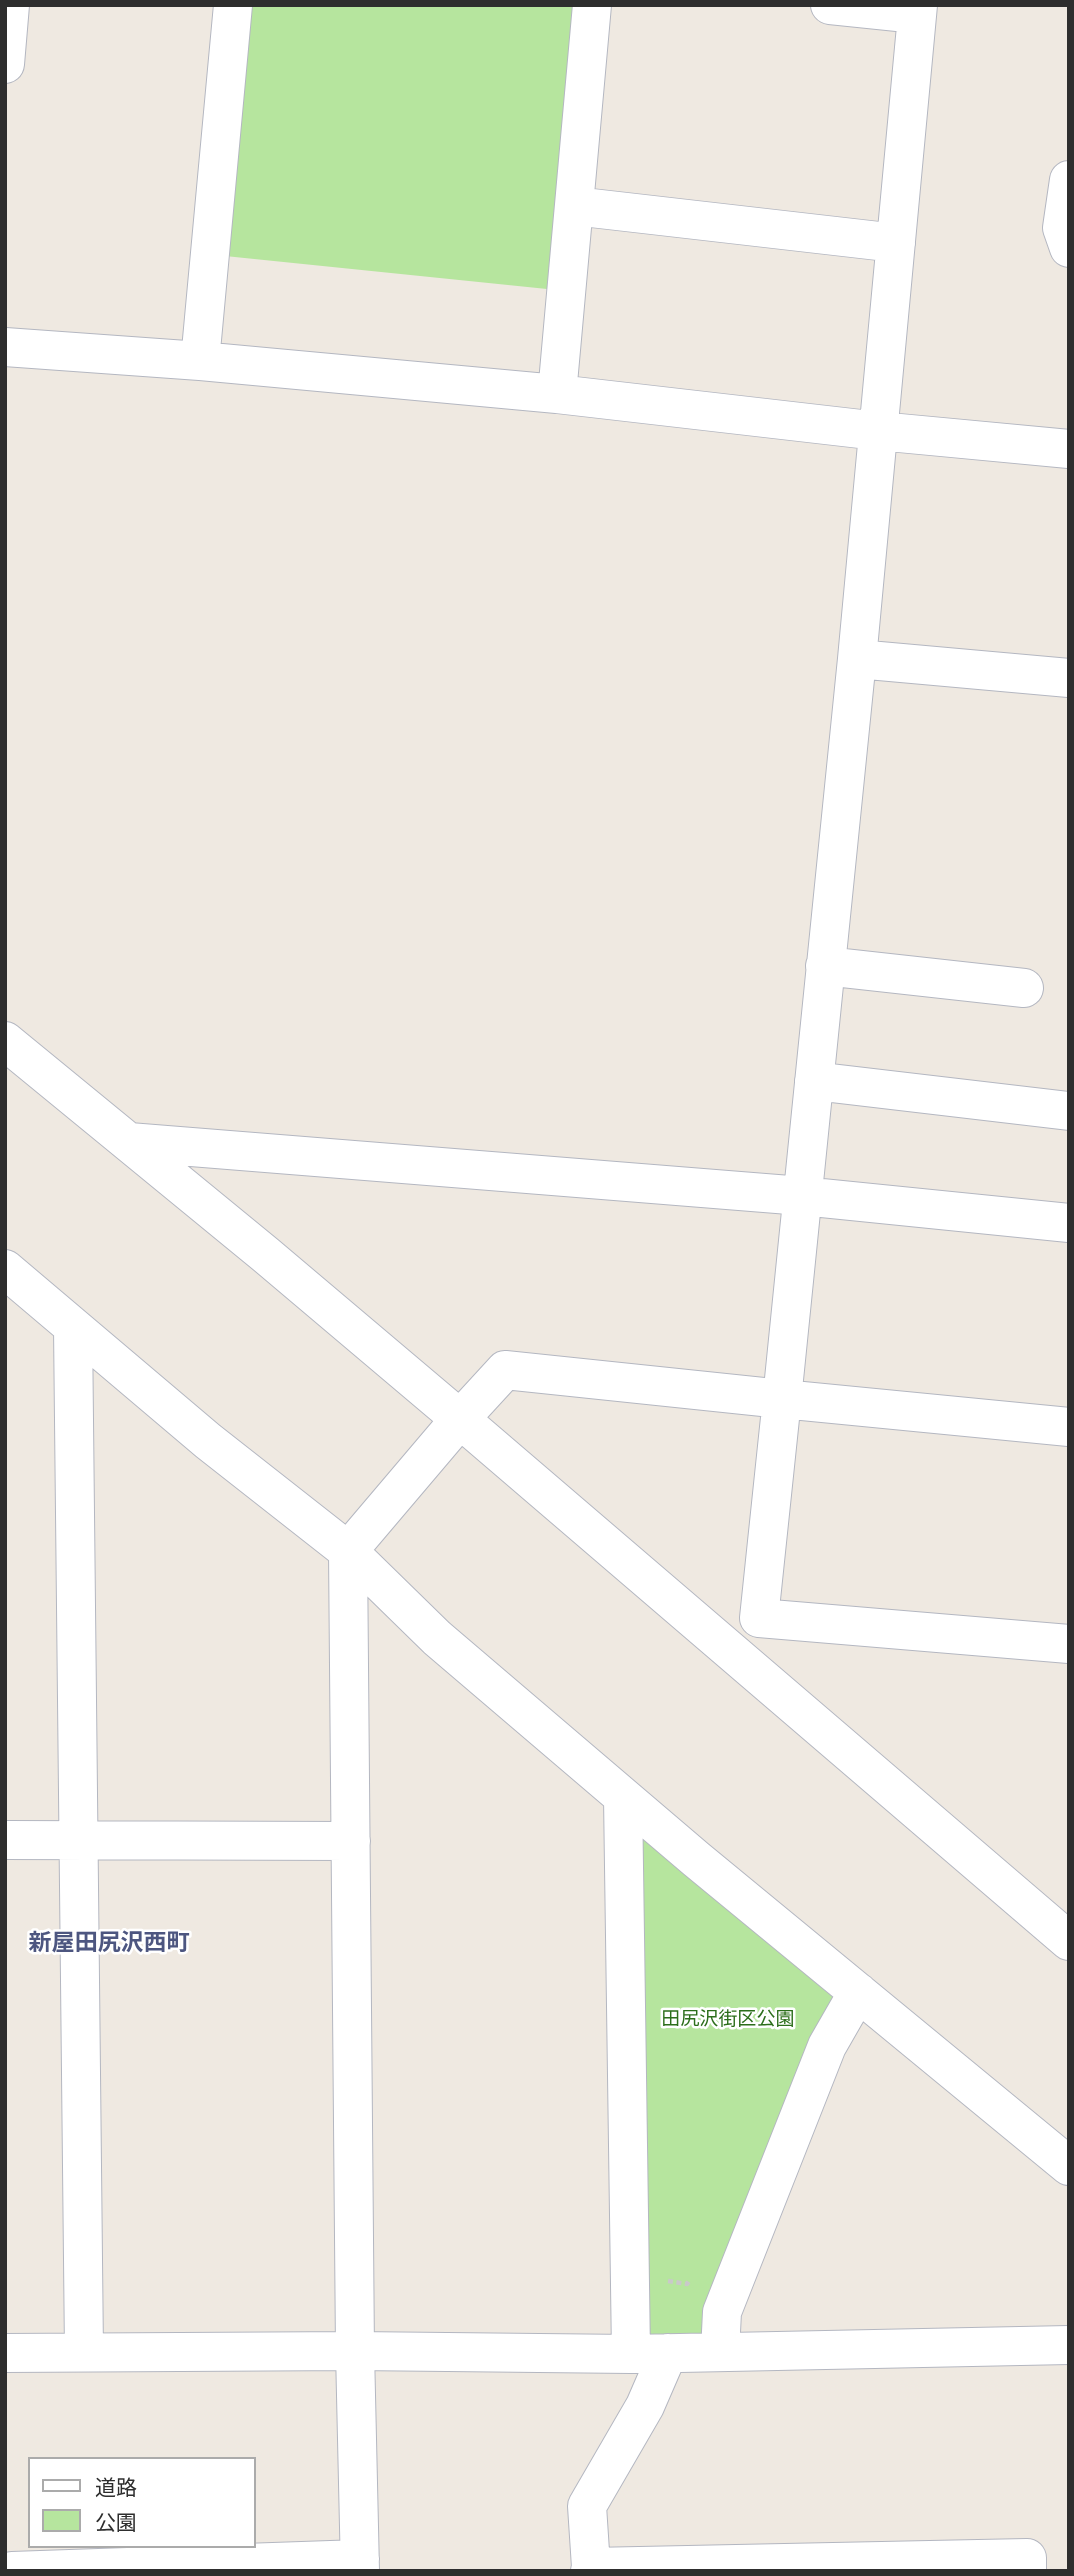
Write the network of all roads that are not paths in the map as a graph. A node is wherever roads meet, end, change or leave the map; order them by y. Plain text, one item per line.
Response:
1 (10, 5) edge
2 (233, 5) edge
3 (592, 5) edge
4 (830, 5) edge
5 (918, 10) edge
6 (5, 64) edge
7 (1069, 180) edge
8 (574, 206) junction
9 (896, 243) junction
10 (1069, 248) edge
11 (5, 347) edge
12 (200, 361) junction
13 (557, 394) junction
14 (878, 431) junction
15 (1069, 449) edge
16 (857, 659) junction
17 (1069, 678) edge
18 (825, 966) junction
19 (1024, 988) dead end
20 (5, 1041) edge
21 (814, 1081) junction
22 (1069, 1111) edge
23 (129, 1142) junction
24 (802, 1196) junction
25 (1069, 1223) edge
26 (5, 1269) edge
27 (73, 1327) junction
28 (782, 1399) junction
29 (460, 1419) junction
30 (1069, 1427) edge
31 (348, 1551) junction
32 (1069, 1644) edge
33 (623, 1797) junction
34 (5, 1840) edge
35 (79, 1840) junction
36 (351, 1841) junction
37 (1069, 1941) edge
38 (858, 1992) junction
39 (1069, 2166) edge
40 (1069, 2345) edge
41 (355, 2351) junction
42 (85, 2352) junction
43 (720, 2352) junction
44 (5, 2353) edge
45 (649, 2353) junction
46 (360, 2565) edge
47 (590, 2569) edge
48 (12, 2571) edge
49 (1027, 2571) edge

1 - 6 street
2 - 12 street
3 - 8 street
4 - 5 street
5 - 9 street
7 - 10 street
8 - 9 street
8 - 13 street
9 - 14 street
11 - 12 street
12 - 13 street
13 - 14 street
14 - 15 street
14 - 16 street
16 - 17 street
16 - 18 street
18 - 19 street
18 - 21 street
20 - 23 street
21 - 22 street
21 - 24 street
23 - 24 street
23 - 29 street
24 - 25 street
24 - 28 street
26 - 27 street
27 - 31 street
27 - 35 street
28 - 29 street
28 - 30 street
28 - 32 street
29 - 31 street
29 - 37 street
31 - 33 street
31 - 36 street
33 - 38 street
33 - 45 street
34 - 35 street
35 - 36 street
35 - 42 street
36 - 41 street
38 - 39 street
38 - 43 street
40 - 43 street
41 - 42 street
41 - 45 street
41 - 46 street
42 - 44 street
43 - 45 street
45 - 47 street
46 - 48 street
47 - 49 street

